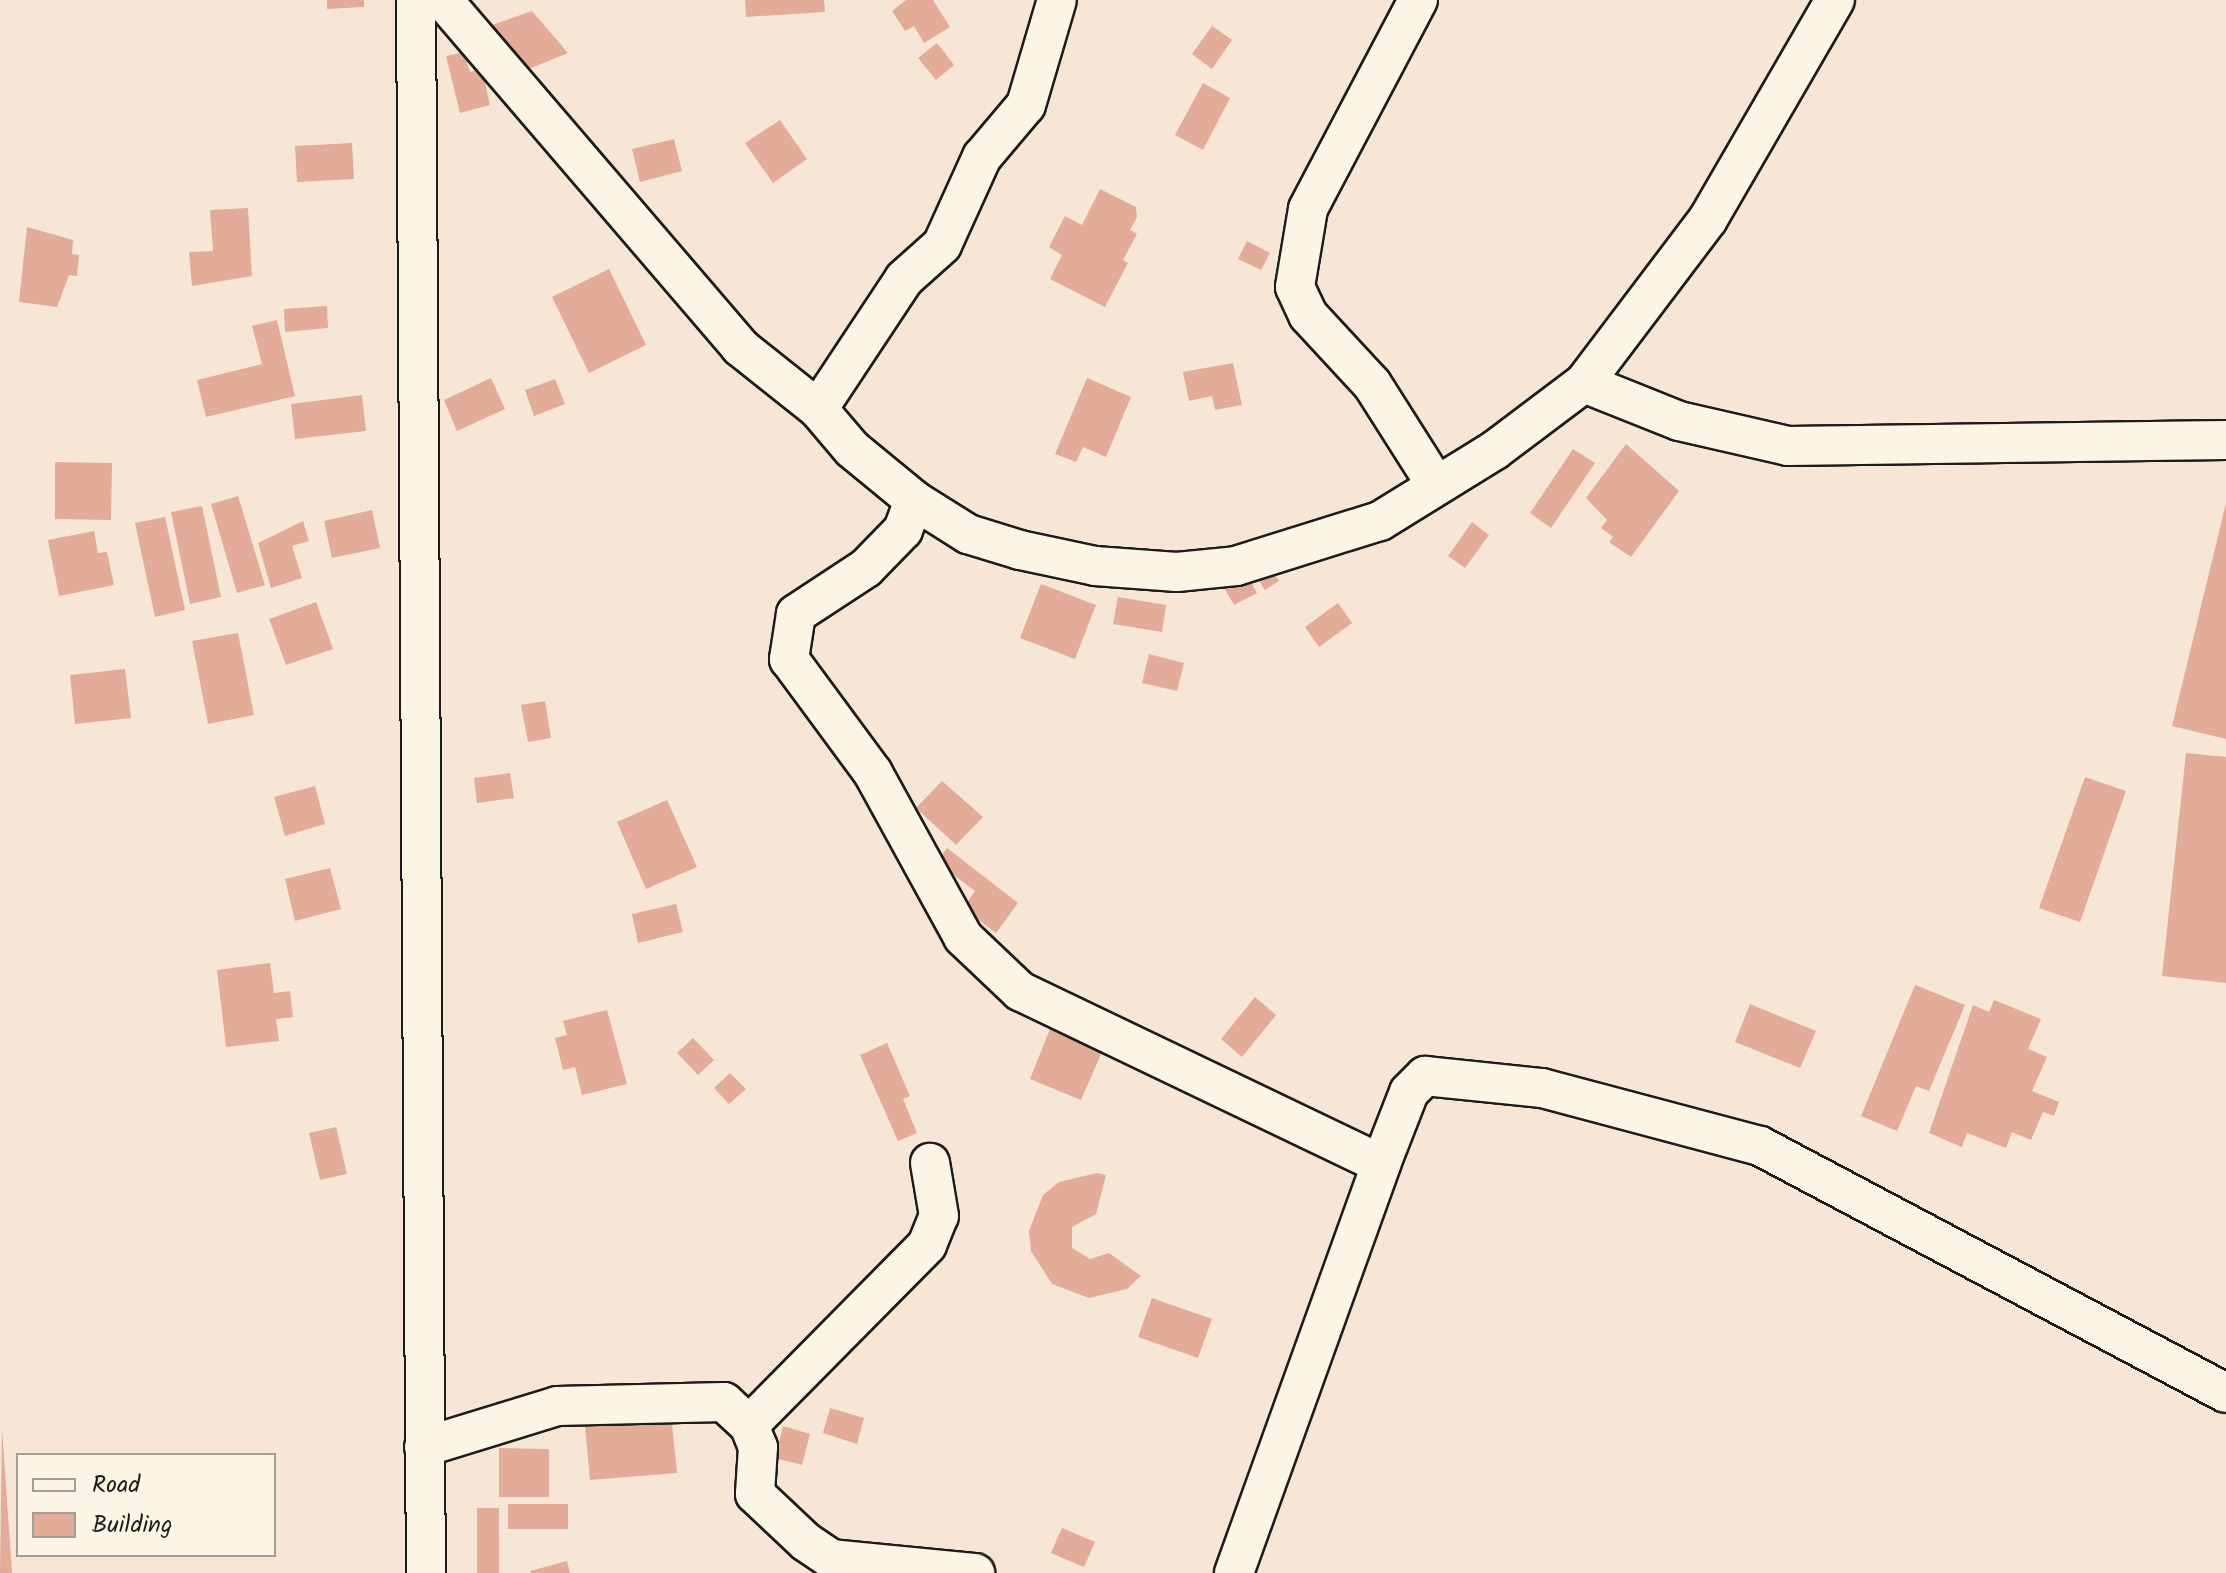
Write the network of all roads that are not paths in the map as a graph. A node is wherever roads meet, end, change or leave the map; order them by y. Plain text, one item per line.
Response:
1 (416, 0) edge
2 (443, 0) edge
3 (1057, 0) edge
4 (1418, 0) edge
5 (1835, 0) edge
6 (1584, 383) junction
7 (818, 409) junction
8 (2226, 440) edge
9 (1436, 485) junction
10 (914, 500) junction
11 (930, 1163) dead end
12 (1381, 1164) junction
13 (2226, 1393) edge
14 (749, 1425) junction
15 (424, 1447) junction
16 (426, 1573) edge
17 (975, 1573) edge
18 (1234, 1573) edge

1 - 15 street
2 - 7 street
3 - 7 street
4 - 9 street
5 - 6 street
6 - 8 street
6 - 9 street
7 - 10 street
9 - 10 street
10 - 12 street
11 - 14 street
12 - 13 street
12 - 18 street
14 - 15 street
14 - 17 street
15 - 16 street

